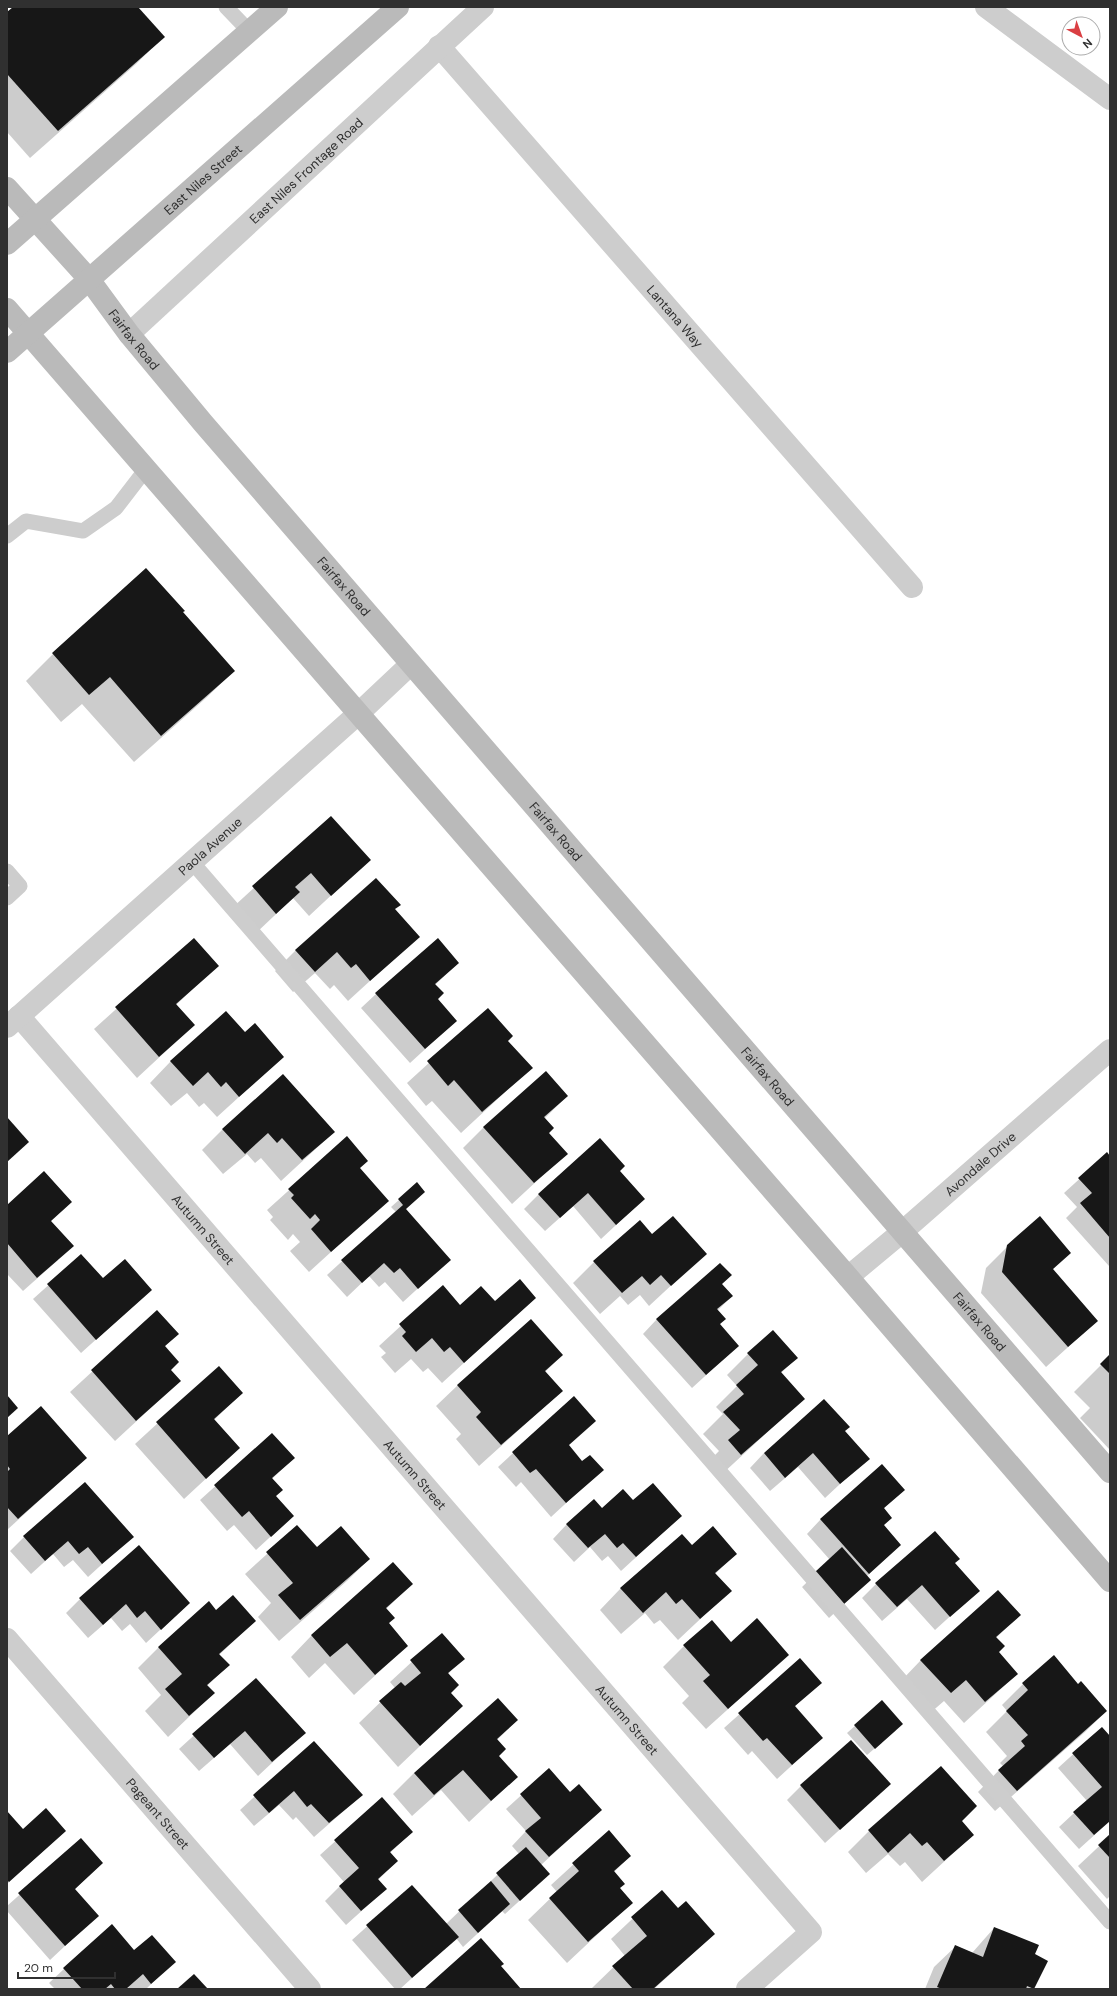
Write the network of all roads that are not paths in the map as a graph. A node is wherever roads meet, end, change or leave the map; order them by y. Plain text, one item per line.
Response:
1 (226, 7) edge
2 (277, 7) edge
3 (398, 7) edge
4 (483, 7) edge
5 (986, 7) edge
6 (249, 31) junction
7 (439, 46) junction
8 (1110, 99) edge
9 (7, 188) edge
10 (35, 218) junction
11 (7, 244) edge
12 (88, 278) junction
13 (7, 309) edge
14 (28, 333) junction
15 (129, 334) junction
16 (7, 352) edge
17 (146, 470) junction
18 (7, 536) edge
19 (912, 586) dead end
20 (411, 664) junction
21 (359, 713) junction
22 (192, 862) junction
23 (7, 871) edge
24 (7, 898) edge
25 (13, 1022) edge
26 (1110, 1050) edge
27 (902, 1232) junction
28 (848, 1276) junction
29 (1110, 1472) edge
30 (1110, 1581) edge
31 (7, 1639) edge
32 (1110, 1922) edge
33 (310, 1989) edge
34 (747, 1989) edge

1 - 6 lane
2 - 6 main road
3 - 12 main road, East Niles Street
4 - 7 street, East Niles Frontage Road
5 - 8 street
6 - 10 main road
7 - 15 street, East Niles Frontage Road
7 - 19 street, Lantana Way
9 - 10 main road, Fairfax Road
10 - 11 main road
10 - 12 main road, Fairfax Road
12 - 14 main road, East Niles Street
12 - 15 main road, Fairfax Road
13 - 14 main road
14 - 16 main road, East Niles Street
14 - 17 main road
15 - 20 main road, Fairfax Road
17 - 18 lane
17 - 21 main road
20 - 21 street, Paola Avenue
20 - 27 main road, Fairfax Road
21 - 22 street, Paola Avenue
21 - 28 main road
22 - 25 street, Paola Avenue
22 - 32 lane
23 - 24 lane
25 - 34 street, Autumn Street
26 - 27 street, Avondale Drive
27 - 28 street, Avondale Drive
27 - 29 main road, Fairfax Road
28 - 30 main road
31 - 33 street, Pageant Street

